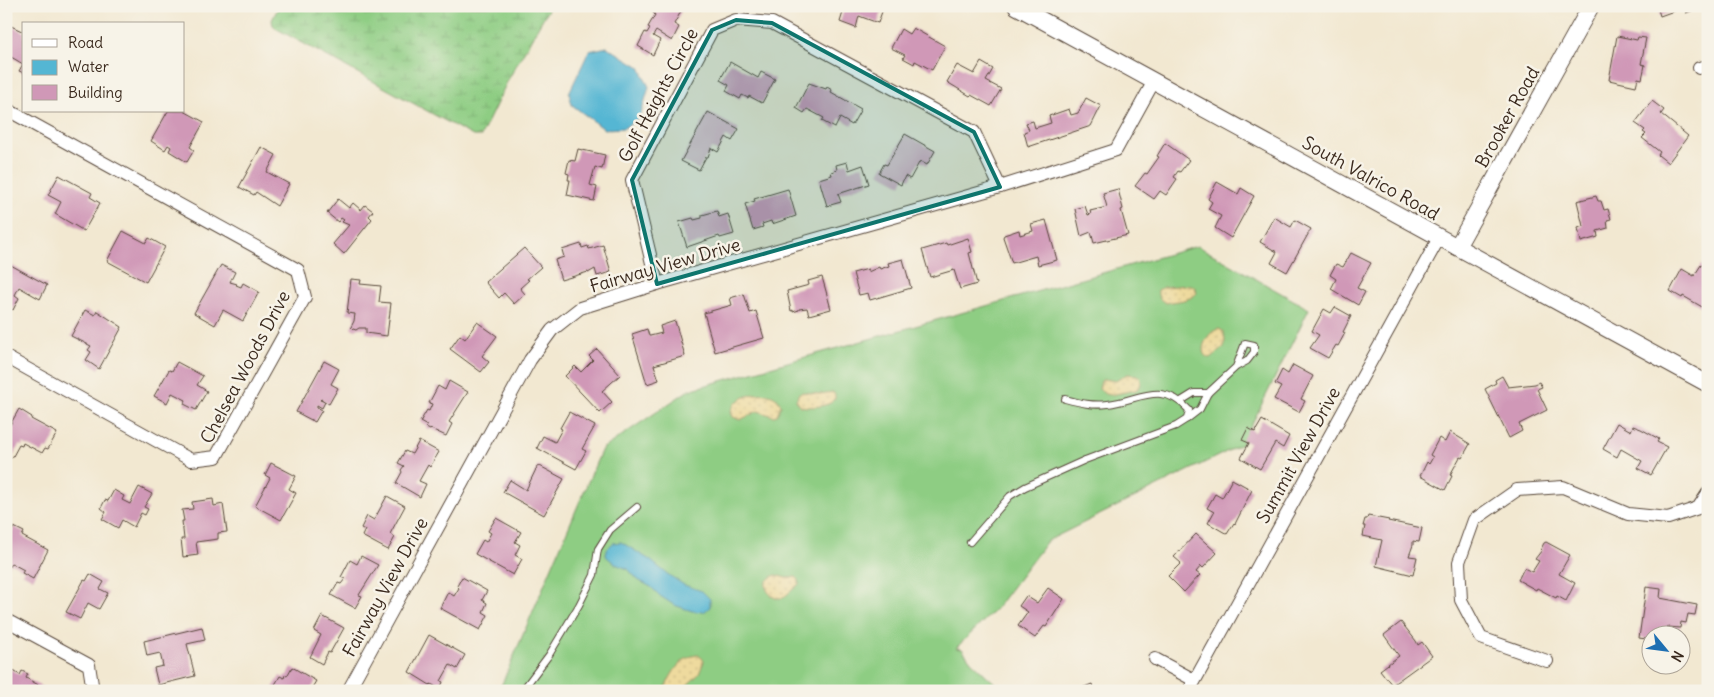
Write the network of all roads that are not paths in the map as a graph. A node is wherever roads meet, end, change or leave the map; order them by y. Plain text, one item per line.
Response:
1 (1016, 6) edge
2 (1591, 6) edge
3 (1154, 81) junction
4 (6, 109) edge
5 (1000, 187) junction
6 (1439, 238) junction
7 (1458, 248) junction
8 (657, 284) junction
9 (6, 356) edge
10 (1236, 367) dead end
11 (1708, 384) edge
12 (1208, 393) junction
13 (1065, 399) dead end
14 (1181, 401) junction
15 (1187, 419) junction
16 (1708, 493) edge
17 (637, 507) dead end
18 (970, 542) dead end
19 (6, 620) edge
20 (1155, 659) dead end
21 (1547, 661) dead end
22 (1191, 686) edge
23 (93, 691) edge
24 (348, 691) edge
25 (522, 691) edge

1 - 3 street, South Valrico Road
2 - 7 street, Brooker Road
3 - 5 street, Fairway View Drive
3 - 6 street, South Valrico Road
4 - 9 street, Chelsea Woods Drive
5 - 8 street, Fairway View Drive
5 - 8 street, Golf Heights Circle
6 - 7 street, South Valrico Road
6 - 22 street, Summit View Drive
7 - 11 street, South Valrico Road
8 - 24 street, Fairway View Drive
10 - 12 lane
12 - 14 lane
12 - 15 lane
13 - 14 lane
14 - 15 lane
15 - 18 lane
16 - 21 street
17 - 25 lane
19 - 23 street
20 - 22 street

